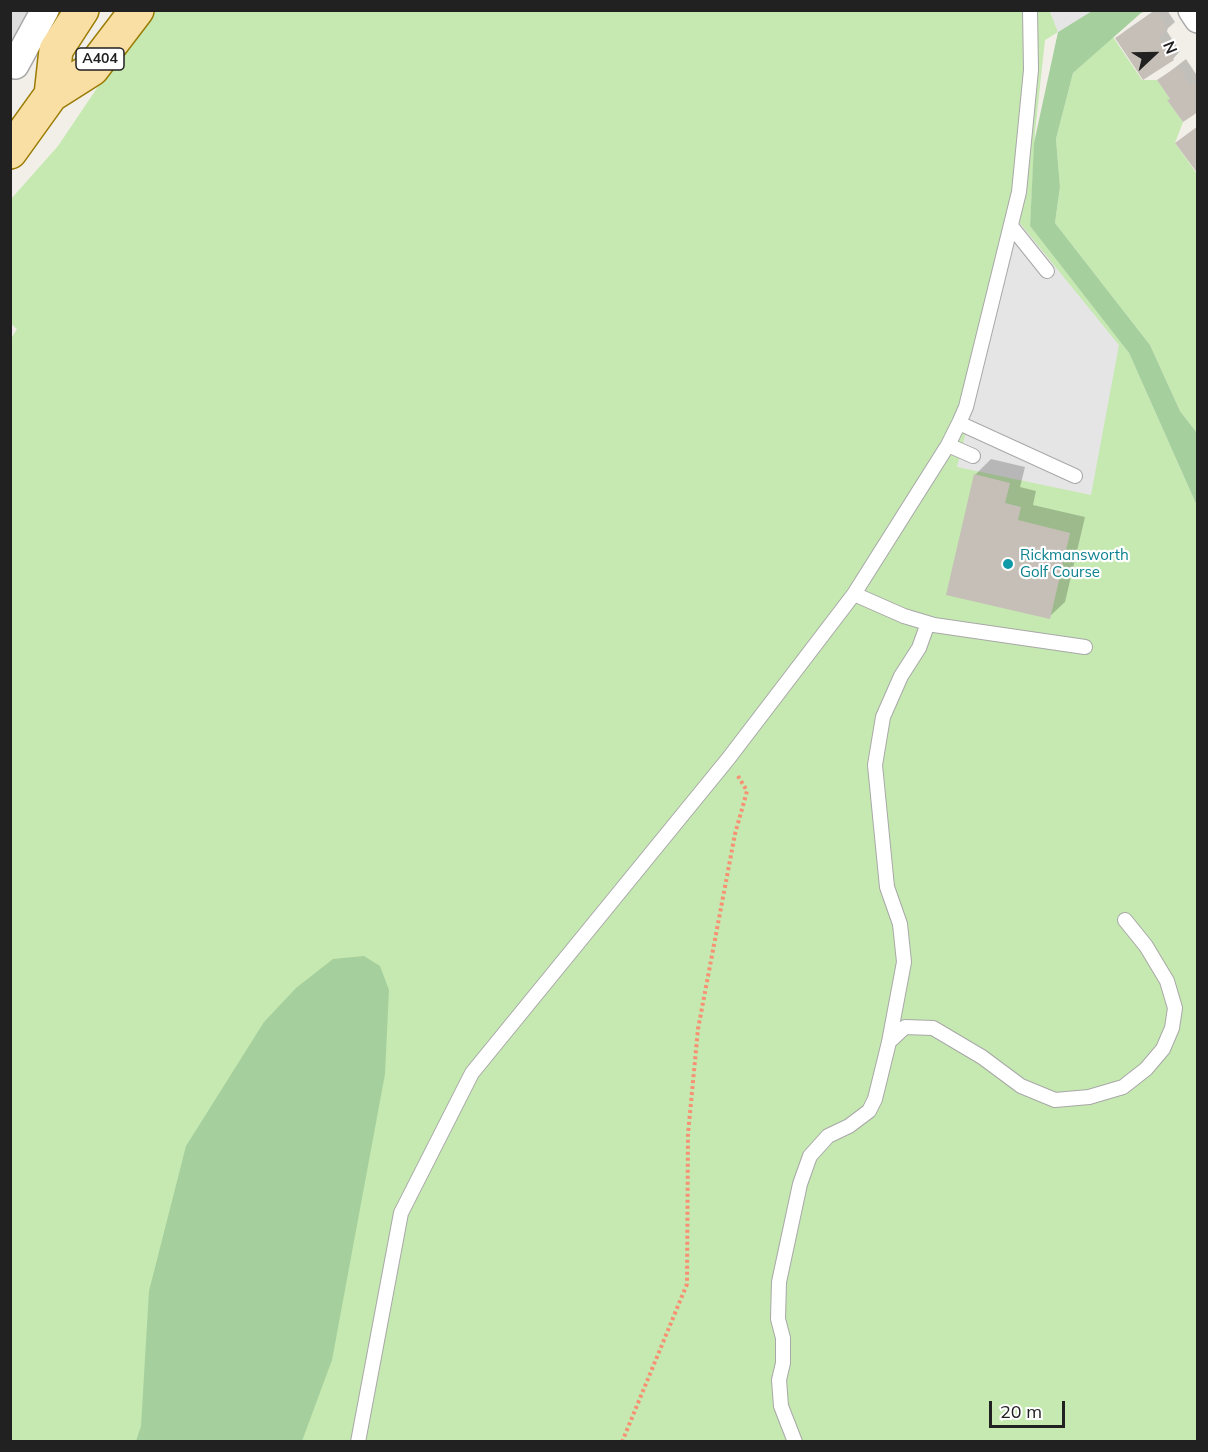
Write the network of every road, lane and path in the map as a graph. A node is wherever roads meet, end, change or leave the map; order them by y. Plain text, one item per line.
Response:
1 (45, 10) edge
2 (82, 10) edge
3 (137, 10) edge
4 (1030, 10) edge
5 (1192, 10) edge
6 (1197, 19) edge
7 (15, 65) dead end
8 (51, 95) junction
9 (10, 152) edge
10 (1011, 226) junction
11 (1047, 271) dead end
12 (959, 423) junction
13 (948, 445) junction
14 (973, 456) dead end
15 (1075, 476) dead end
16 (854, 594) junction
17 (928, 623) junction
18 (1085, 647) dead end
19 (729, 759) junction
20 (1125, 920) dead end
21 (889, 1042) junction
22 (358, 1442) edge
23 (622, 1442) edge
24 (795, 1442) edge

1 - 7 street
2 - 8 main road, A404
3 - 8 main road, A404
4 - 10 lane
5 - 6 street
8 - 9 main road, A404
10 - 11 lane
10 - 12 lane
12 - 13 lane
12 - 15 lane
13 - 14 lane
13 - 16 lane
16 - 17 lane
16 - 19 lane
17 - 18 lane
17 - 21 lane
19 - 22 lane
19 - 23 path
20 - 21 lane
21 - 24 lane

